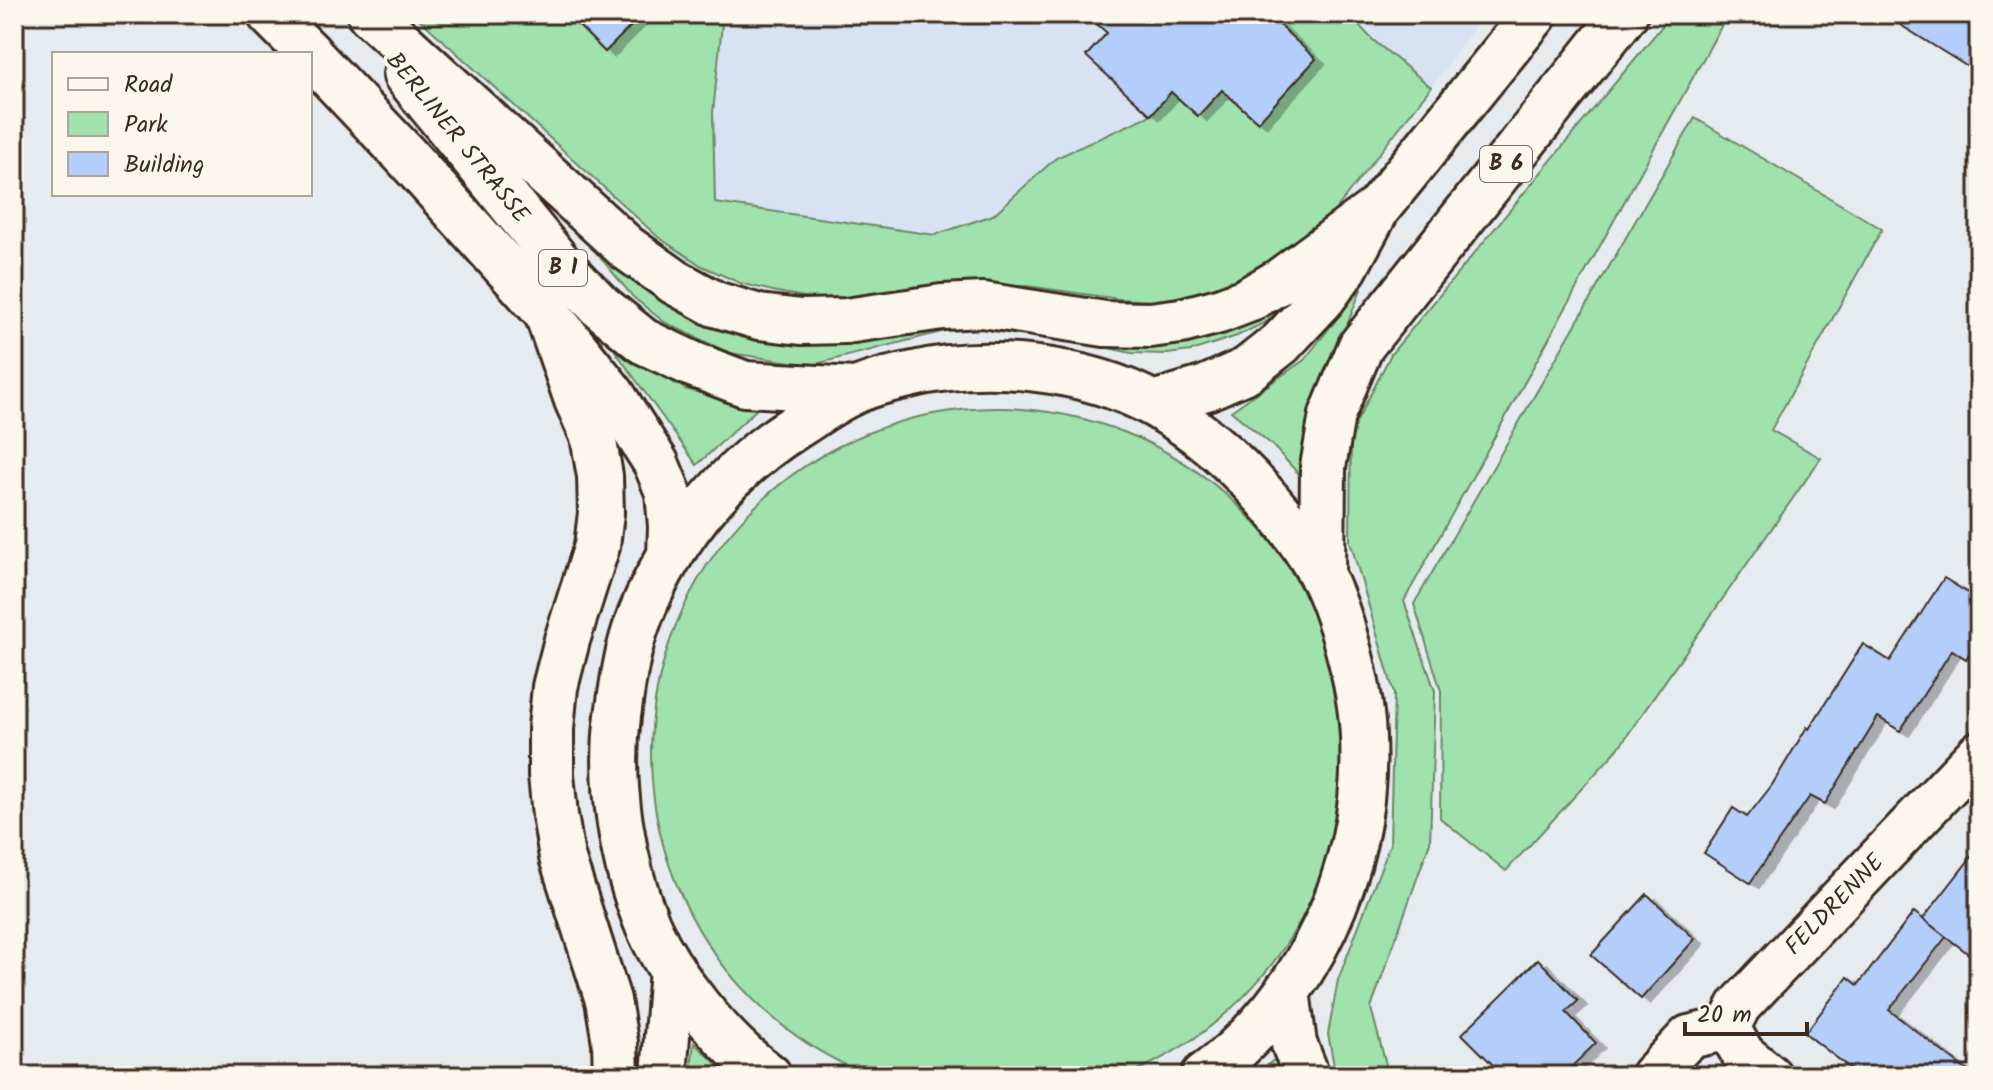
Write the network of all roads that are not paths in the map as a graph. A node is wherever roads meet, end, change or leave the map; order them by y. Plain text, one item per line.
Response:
1 (270, 14) edge
2 (353, 14) edge
3 (370, 14) edge
4 (1535, 14) edge
5 (1625, 14) edge
6 (308, 52) edge
7 (312, 56) edge
8 (1377, 209) junction
9 (547, 313) junction
10 (855, 390) junction
11 (1153, 404) junction
12 (670, 556) junction
13 (1322, 577) junction
14 (1979, 753) edge
15 (672, 969) junction
16 (1287, 991) junction
17 (1728, 1028) junction
18 (616, 1076) edge
19 (664, 1076) edge
20 (769, 1076) edge
21 (1204, 1076) edge
22 (1307, 1076) edge
23 (1652, 1076) edge
24 (1770, 1076) edge

1 - 6 main road, BERLINER STRASSE / B 1
2 - 10 main road, BERLINER STRASSE / B 1
3 - 8 main road
4 - 8 main road
5 - 13 main road, B 6
7 - 9 main road, BERLINER STRASSE / B 1
8 - 11 main road
9 - 12 main road, BERLINER STRASSE / B 1
9 - 18 main road
10 - 11 main road
10 - 12 main road
11 - 13 main road
12 - 15 main road
13 - 16 main road
14 - 17 street, FELDRENNE
15 - 19 main road
15 - 20 main road
16 - 21 main road
16 - 22 main road
17 - 23 street
17 - 24 street

